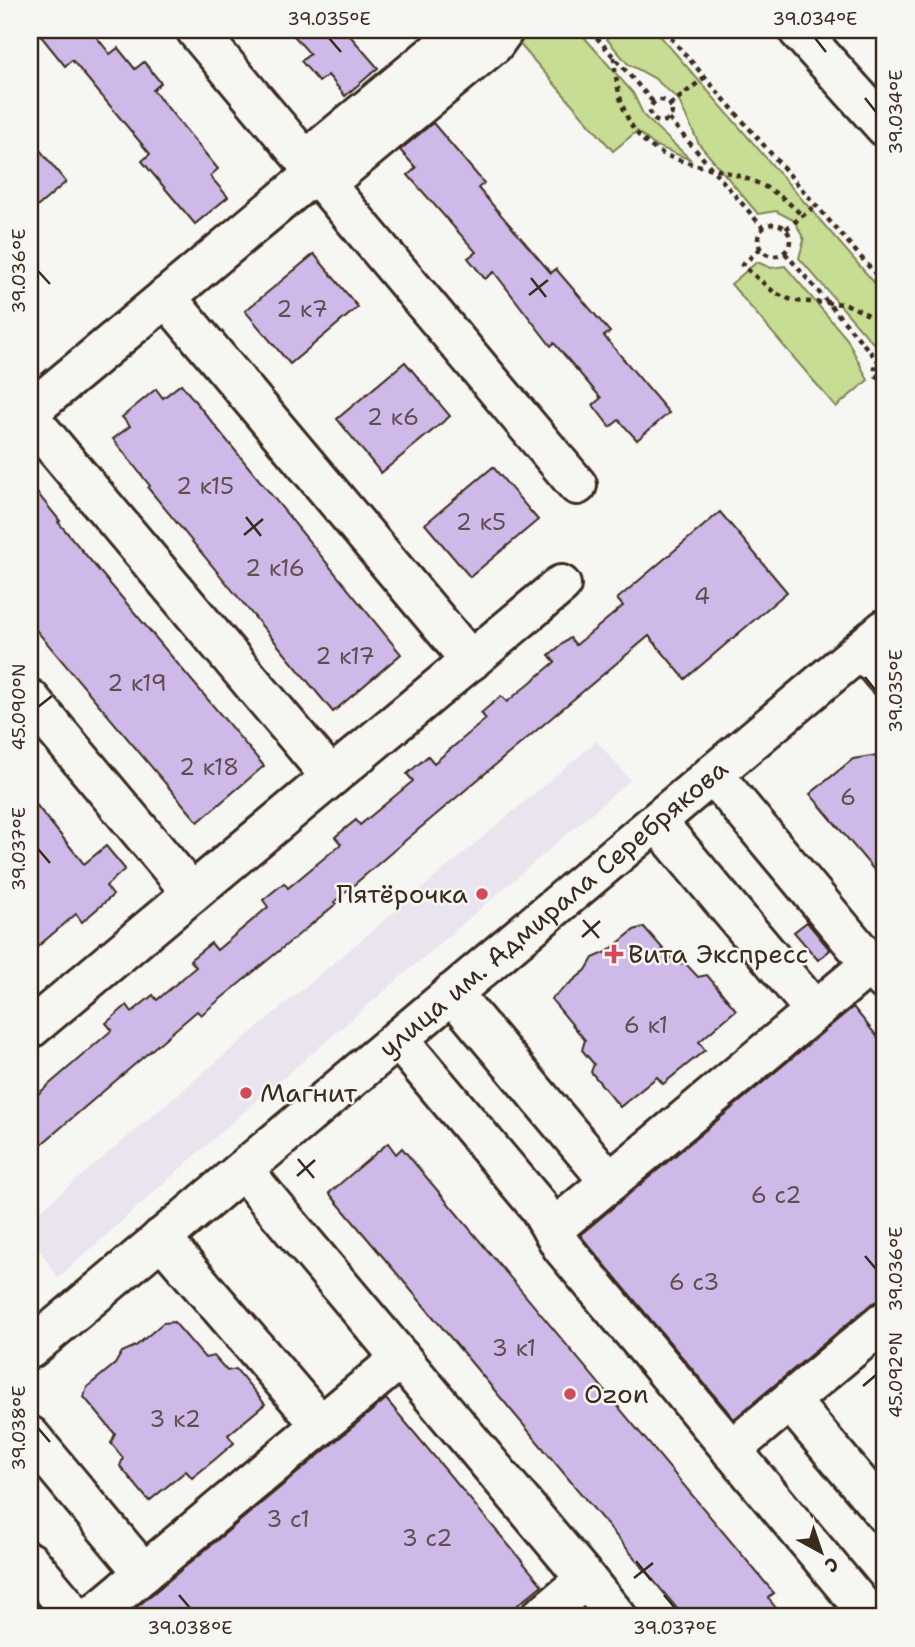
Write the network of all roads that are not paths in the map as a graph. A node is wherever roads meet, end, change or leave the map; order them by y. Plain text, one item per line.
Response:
1 (195, 30) edge
2 (463, 30) edge
3 (505, 30) edge
4 (798, 30) edge
5 (879, 114) edge
6 (315, 172) junction
7 (166, 297) junction
8 (30, 411) edge
9 (30, 418) edge
10 (577, 485) dead end
11 (561, 585) dead end
12 (878, 651) edge
13 (471, 661) junction
14 (30, 699) edge
15 (713, 774) junction
16 (331, 777) junction
17 (657, 822) junction
18 (192, 893) junction
19 (878, 972) edge
20 (452, 993) junction
21 (815, 1011) junction
22 (30, 1029) edge
23 (398, 1039) junction
24 (243, 1170) junction
25 (610, 1182) junction
26 (552, 1230) junction
27 (161, 1238) junction
28 (885, 1321) edge
29 (30, 1349) edge
30 (401, 1358) junction
31 (790, 1401) junction
32 (321, 1425) junction
33 (30, 1436) edge
34 (732, 1450) junction
35 (885, 1514) edge
36 (30, 1562) edge
37 (586, 1579) junction
38 (133, 1599) edge
39 (76, 1617) edge
40 (91, 1617) edge
41 (541, 1617) edge
42 (617, 1617) edge
43 (871, 1617) edge

1 - 6 street
2 - 6 street
3 - 6 street
4 - 5 street
6 - 7 street
6 - 10 street
7 - 8 street
7 - 13 street
9 - 16 street
11 - 13 street
12 - 15 street, улица им. Адмирала Серебрякова
13 - 16 street
14 - 18 street
15 - 17 street, улица им. Адмирала Серебрякова
15 - 19 street
16 - 18 street
17 - 20 street, улица им. Адмирала Серебрякова
17 - 21 street
18 - 22 street
19 - 21 street
20 - 23 street, улица им. Адмирала Серебрякова
20 - 25 street
21 - 25 street
23 - 24 street, улица им. Адмирала Серебрякова
23 - 26 street
24 - 27 street, улица им. Адмирала Серебрякова
24 - 30 street
25 - 26 street
26 - 34 street
27 - 29 street, улица им. Адмирала Серебрякова
27 - 32 street
28 - 31 street
30 - 32 street
30 - 37 street
31 - 34 street
31 - 35 street
32 - 38 street
33 - 38 street
34 - 43 street
36 - 39 street
37 - 41 street
37 - 42 street
38 - 40 street

